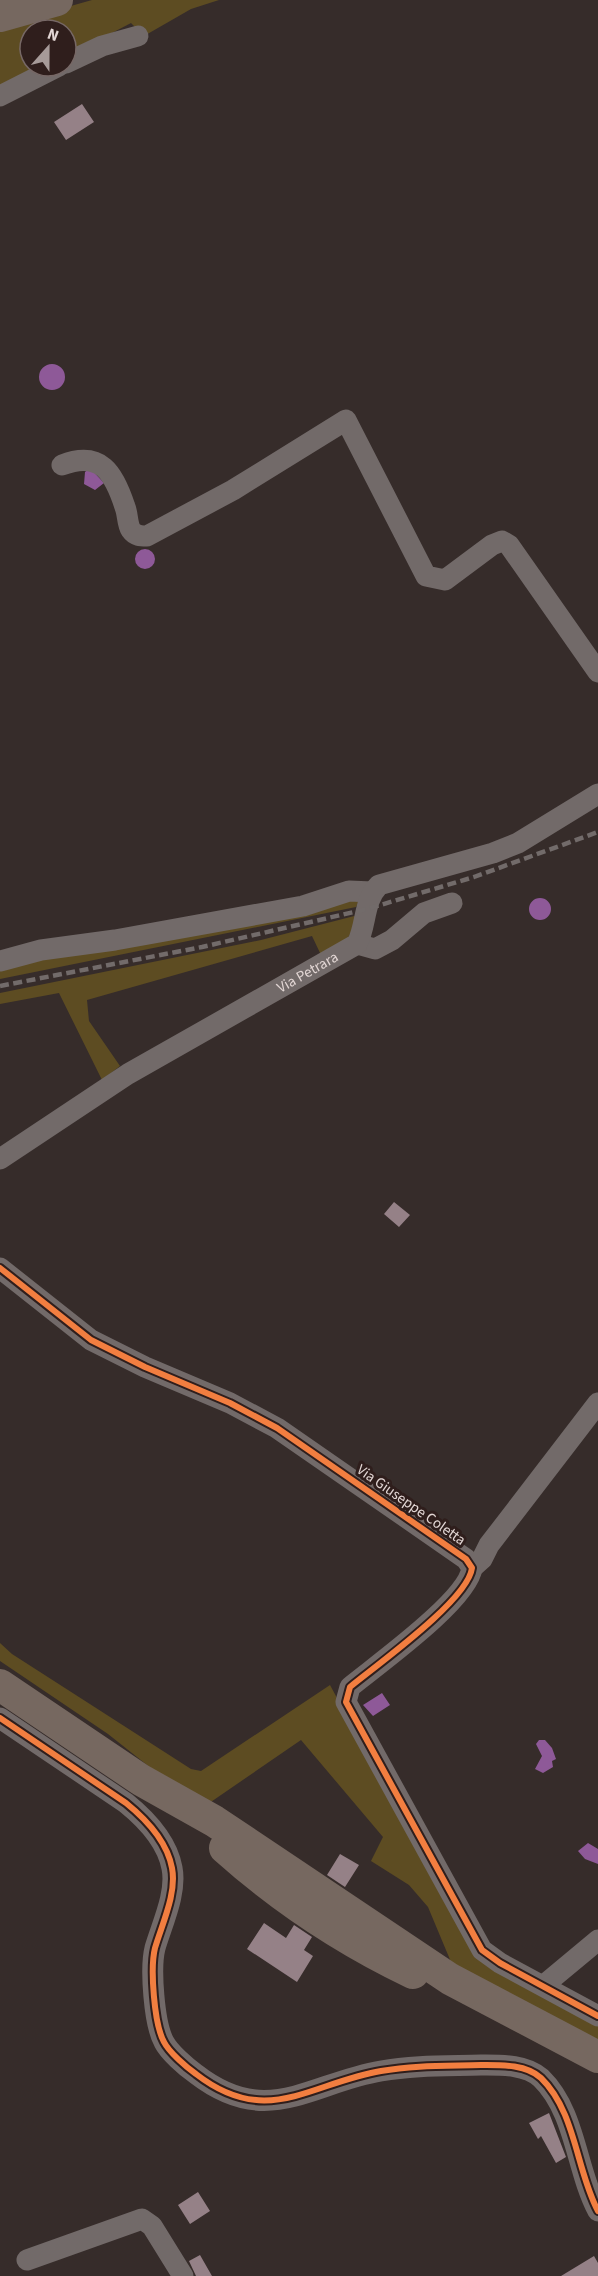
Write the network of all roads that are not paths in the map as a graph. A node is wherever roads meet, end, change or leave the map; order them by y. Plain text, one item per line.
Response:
1 (57, 0) edge
2 (0, 15) edge
3 (138, 36) dead end
4 (78, 57) edge
5 (35, 78) edge
6 (0, 96) edge
7 (63, 465) dead end
8 (598, 672) edge
9 (598, 794) edge
10 (372, 892) junction
11 (452, 903) dead end
12 (357, 944) junction
13 (0, 962) edge
14 (0, 1159) edge
15 (0, 1268) edge
16 (598, 1403) edge
17 (472, 1568) junction
18 (0, 1685) edge
19 (0, 1718) edge
20 (141, 1780) junction
21 (598, 1940) edge
22 (544, 1985) junction
23 (598, 2016) edge
24 (598, 2057) edge
25 (598, 2071) edge
26 (598, 2211) edge
27 (27, 2260) dead end
28 (183, 2276) edge

1 - 2 highway
3 - 4 street
5 - 6 street
7 - 8 street
9 - 10 street
10 - 12 street
10 - 13 street
11 - 12 street
12 - 14 street, Via Petrara
15 - 17 street, Via Giuseppe Coletta
16 - 17 street
17 - 22 street
18 - 20 highway
19 - 26 street
20 - 24 highway
20 - 25 highway
21 - 22 street
22 - 23 street
27 - 28 street

